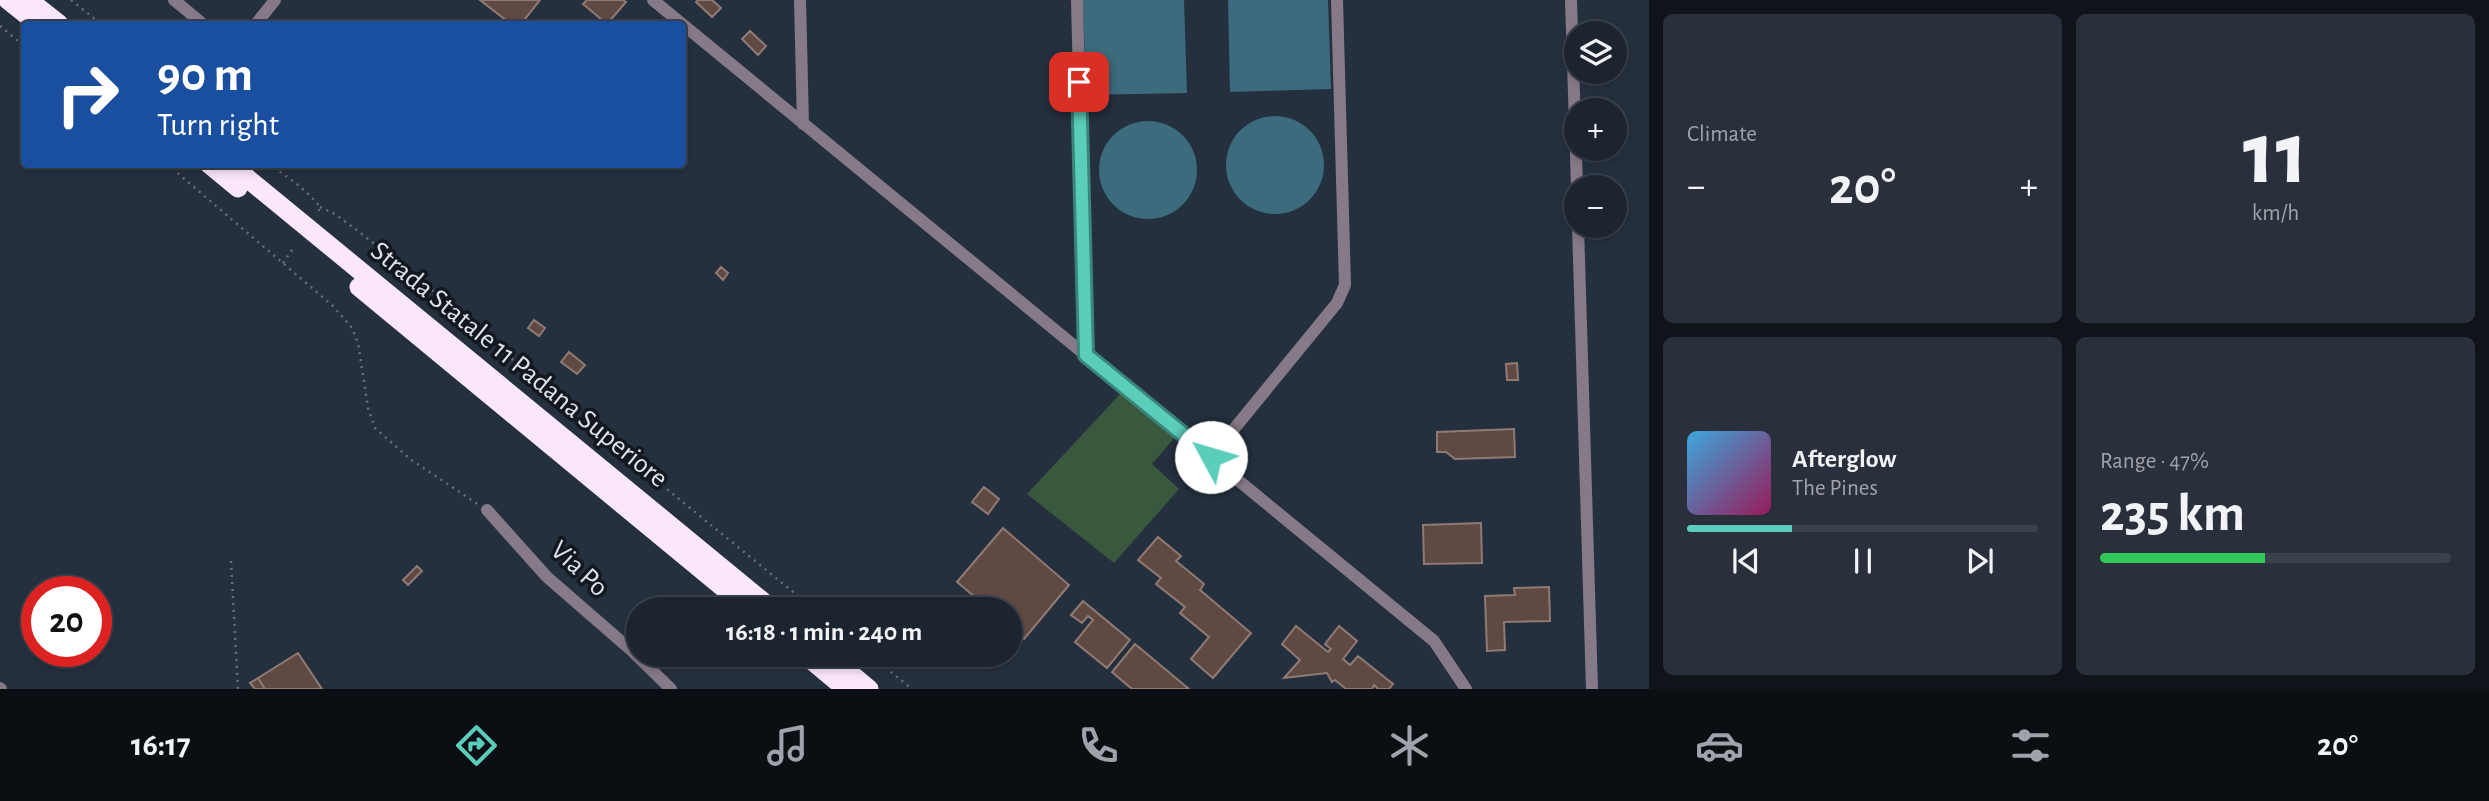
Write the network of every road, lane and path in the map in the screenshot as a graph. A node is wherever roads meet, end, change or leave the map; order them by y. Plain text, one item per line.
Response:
1 (8, 0) edge
2 (29, 0) edge
3 (71, 0) edge
4 (174, 0) edge
5 (275, 0) edge
6 (653, 0) edge
7 (800, 0) edge
8 (1077, 0) edge
9 (1337, 0) edge
10 (1571, 0) edge
11 (34, 21) edge
12 (55, 21) edge
13 (97, 21) edge
14 (200, 21) edge
15 (258, 21) edge
16 (678, 21) edge
17 (0, 26) edge
18 (686, 27) edge
19 (21, 44) edge
20 (803, 124) junction
21 (172, 168) edge
22 (214, 168) edge
23 (235, 168) edge
24 (274, 168) edge
25 (1577, 175) edge
26 (320, 207) junction
27 (317, 217) dead end
28 (1578, 238) edge
29 (292, 250) dead end
30 (283, 263) junction
31 (1086, 355) junction
32 (1211, 457) junction
33 (487, 510) joint
34 (231, 561) dead end
35 (735, 597) edge
36 (757, 597) edge
37 (799, 597) edge
38 (820, 667) edge
39 (843, 667) edge
40 (885, 667) edge
41 (238, 689) edge
42 (671, 689) edge
43 (846, 689) edge
44 (869, 689) edge
45 (912, 689) edge
46 (1466, 689) edge
47 (1592, 689) edge

1 - 11 highway
2 - 12 highway
3 - 13 path
4 - 14 street
5 - 15 street
6 - 16 street
7 - 20 street
8 - 31 street
9 - 32 street
10 - 25 street
17 - 19 path
18 - 20 street
20 - 31 street
21 - 30 path
22 - 35 highway, Strada Statale 11 Padana Superiore
23 - 36 highway, Strada Statale 11 Padana Superiore
24 - 26 path
26 - 27 path
26 - 37 path
28 - 47 street
29 - 30 path
30 - 33 path
31 - 32 street
32 - 46 street
33 - 42 street, Via Po
34 - 41 path
38 - 43 highway
39 - 44 highway
40 - 45 path

